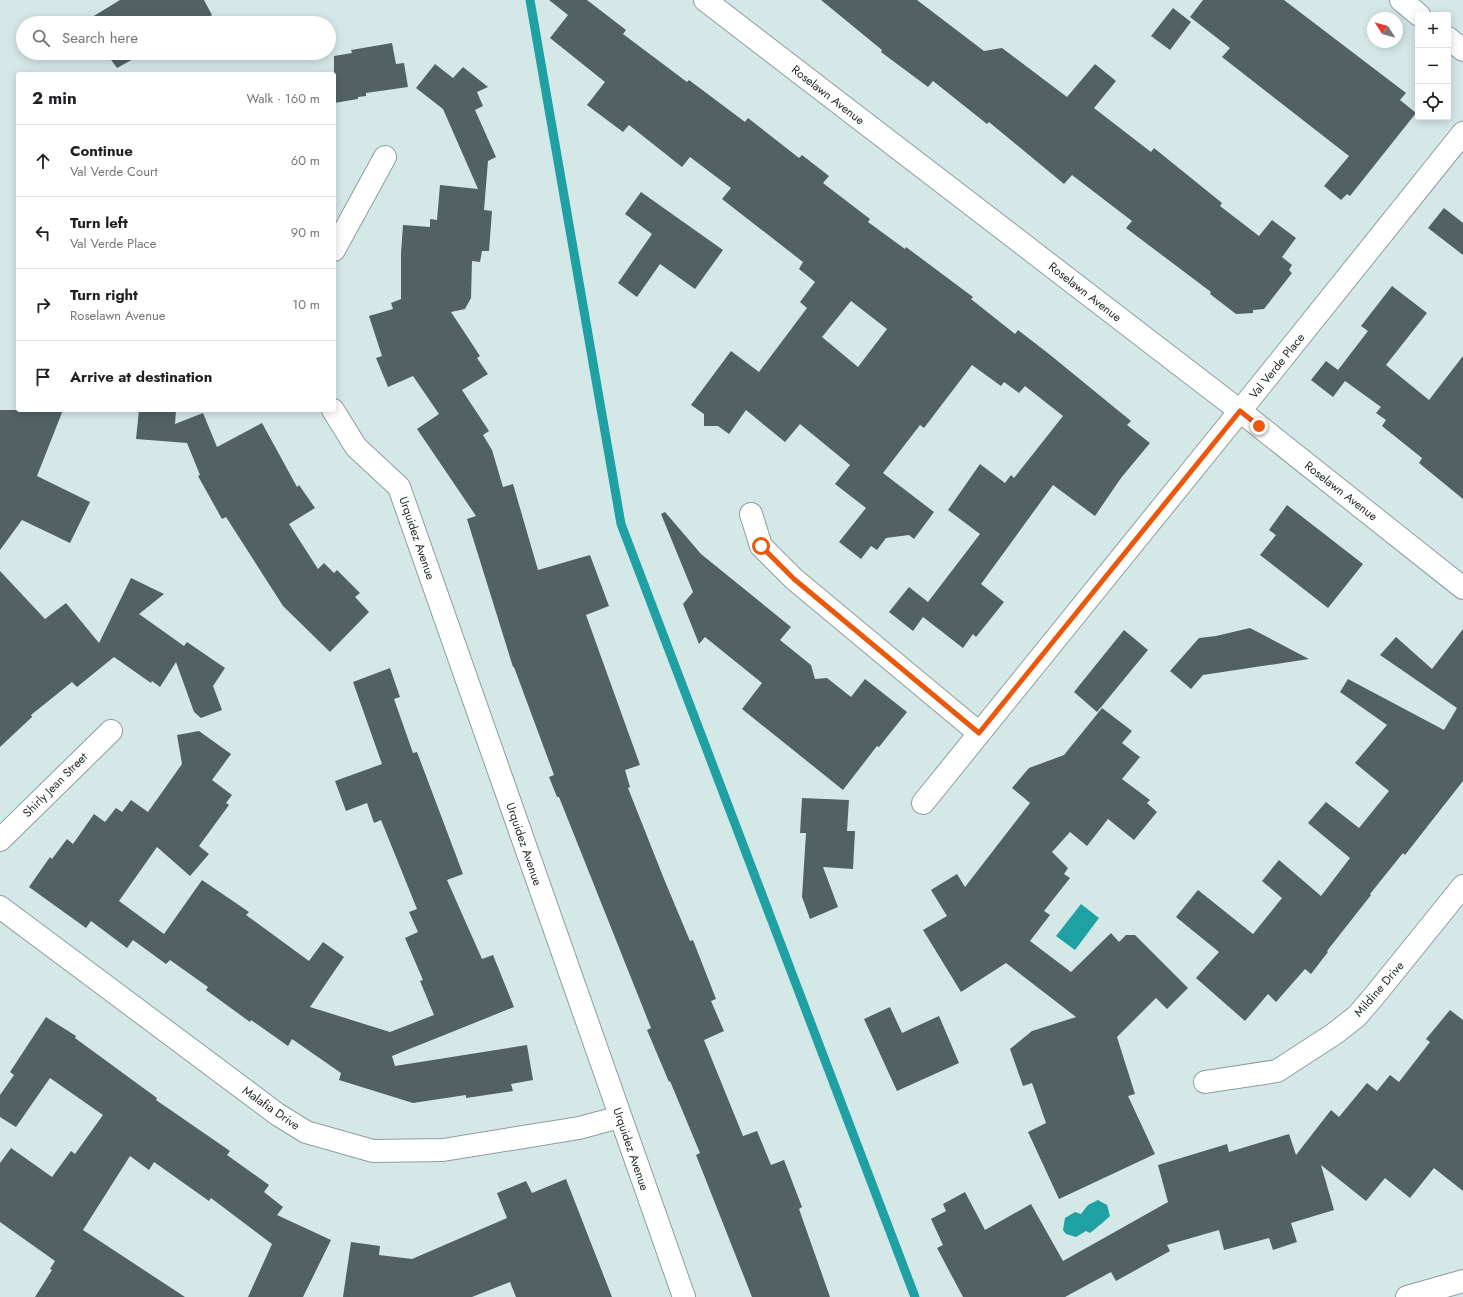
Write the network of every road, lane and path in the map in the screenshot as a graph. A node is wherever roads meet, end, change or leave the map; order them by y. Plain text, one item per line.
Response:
1 (705, 0) edge
2 (1400, 0) edge
3 (1415, 12) edge
4 (1451, 40) edge
5 (1463, 50) edge
6 (1463, 133) edge
7 (385, 157) dead end
8 (336, 246) edge
9 (1240, 411) junction
10 (334, 412) edge
11 (751, 514) dead end
12 (1463, 588) edge
13 (111, 731) dead end
14 (979, 733) junction
15 (923, 803) dead end
16 (0, 840) edge
17 (1463, 886) edge
18 (0, 907) edge
19 (1205, 1082) dead end
20 (620, 1117) junction
21 (1463, 1280) edge
22 (684, 1297) edge
23 (1407, 1297) edge

1 - 9 street, Roselawn Avenue
2 - 3 street
4 - 5 street
6 - 9 street, Val Verde Place
7 - 8 street
9 - 12 street, Roselawn Avenue
9 - 14 street, Val Verde Place
10 - 20 street, Urquidez Avenue
11 - 14 street
13 - 16 street, Shirly Jean Street
14 - 15 street, Val Verde Place
17 - 19 street, Mildine Drive
18 - 20 street, Malafia Drive
20 - 22 street, Urquidez Avenue
21 - 23 street

